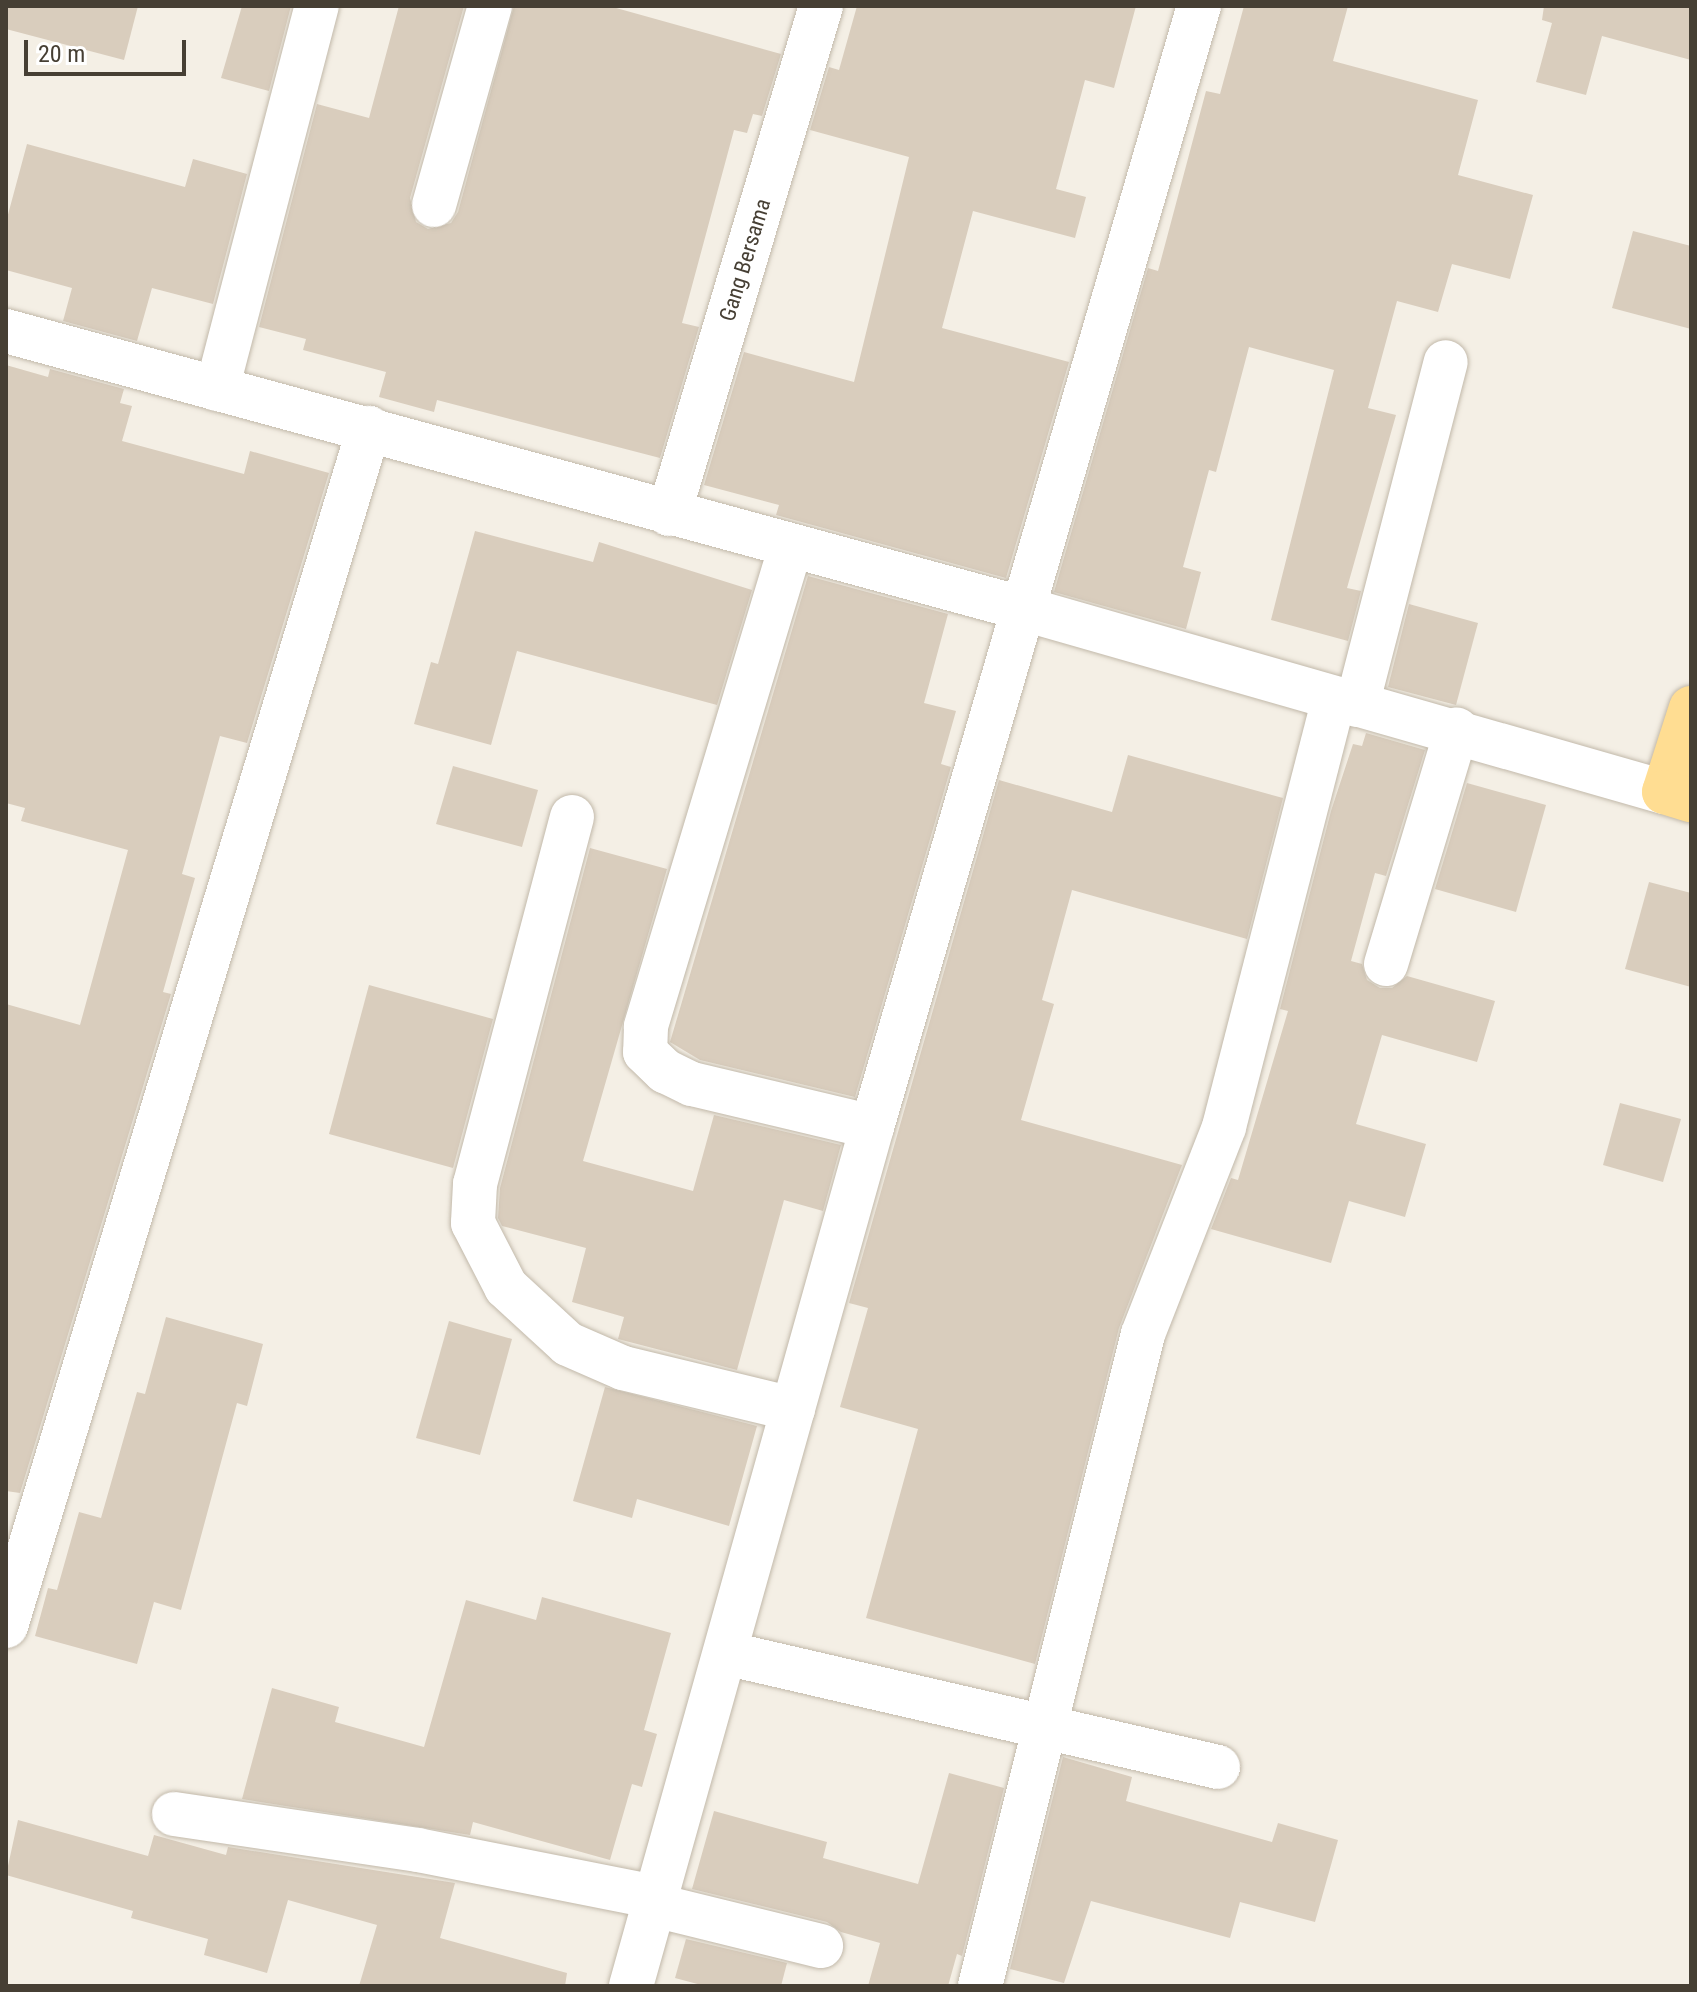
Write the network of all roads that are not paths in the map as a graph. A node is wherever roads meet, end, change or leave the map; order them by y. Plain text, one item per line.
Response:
1 (317, 6) edge
2 (490, 6) edge
3 (821, 6) edge
4 (1199, 6) edge
5 (434, 205) dead end
6 (6, 331) edge
7 (1446, 362) dead end
8 (217, 389) junction
9 (369, 428) junction
10 (669, 514) junction
11 (790, 549) junction
12 (1021, 608) junction
13 (1346, 702) junction
14 (1691, 708) edge
15 (1457, 729) junction
16 (1677, 796) edge
17 (572, 817) dead end
18 (1386, 964) dead end
19 (872, 1127) junction
20 (793, 1409) junction
21 (6, 1626) edge
22 (725, 1653) junction
23 (1043, 1724) junction
24 (1218, 1767) dead end
25 (174, 1814) dead end
26 (659, 1902) junction
27 (821, 1946) dead end
28 (631, 1986) edge
29 (980, 1986) edge

1 - 8 street
2 - 5 street
3 - 10 street, Gang Bersama
4 - 12 street
6 - 8 street
7 - 13 street
8 - 9 street
9 - 10 street
9 - 21 street
10 - 11 street
11 - 12 street
11 - 19 street
12 - 13 street
12 - 19 street
13 - 15 street
13 - 23 street
14 - 16 main road
15 - 16 street
15 - 18 street
17 - 20 street
19 - 20 street
20 - 22 street
22 - 23 street
22 - 26 street
23 - 24 street
23 - 29 street
25 - 26 street
26 - 27 street
26 - 28 street

